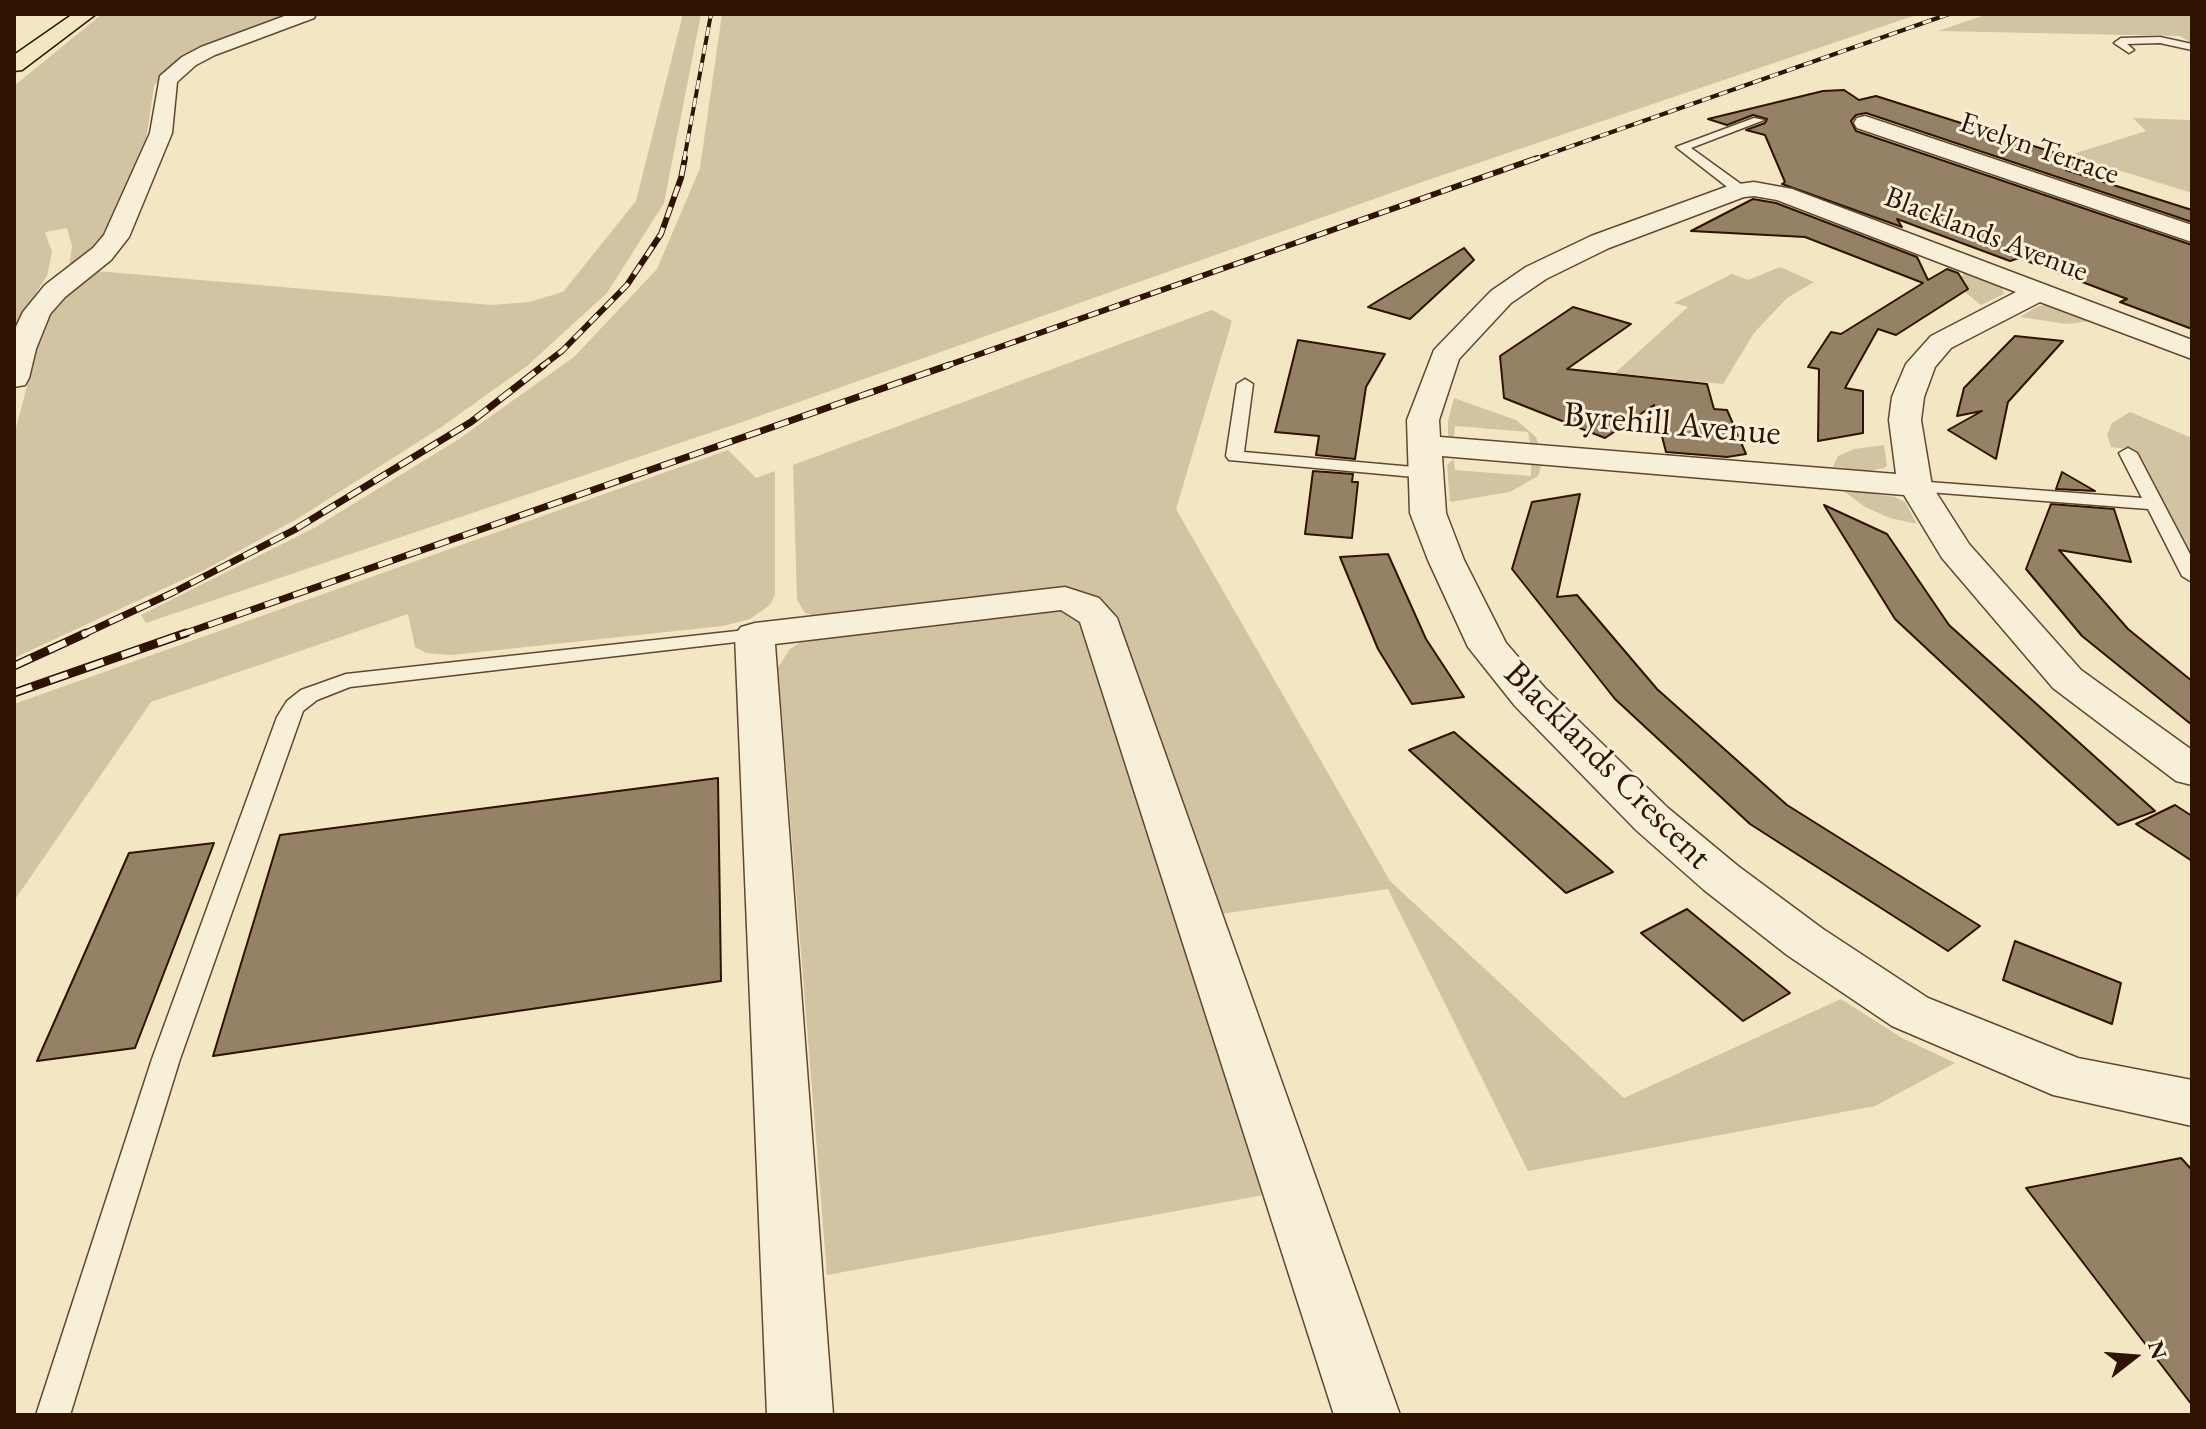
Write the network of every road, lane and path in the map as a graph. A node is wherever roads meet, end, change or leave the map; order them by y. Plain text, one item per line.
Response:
1 (86, 14) edge
2 (307, 14) edge
3 (2192, 47) edge
4 (2129, 50) dead end
5 (14, 65) edge
6 (1758, 120) dead end
7 (1865, 123) dead end
8 (1747, 190) junction
9 (2192, 234) edge
10 (2038, 292) junction
11 (2192, 350) edge
12 (14, 378) edge
13 (1245, 384) dead end
14 (2128, 453) dead end
15 (1424, 459) junction
16 (1915, 486) junction
17 (2154, 504) junction
18 (2192, 576) edge
19 (755, 635) junction
20 (2192, 771) edge
21 (2192, 1103) edge
22 (53, 1415) edge
23 (800, 1415) edge
24 (1367, 1415) edge

1 - 5 highway
2 - 12 street
3 - 4 lane
6 - 8 lane
7 - 9 street, Evelyn Terrace
8 - 10 street, Blacklands Avenue
8 - 15 street, Blacklands Crescent
10 - 11 street, Blacklands Avenue
10 - 16 street
13 - 15 lane
14 - 17 lane
15 - 16 street, Byrehill Avenue
15 - 21 street, Blacklands Crescent
16 - 17 lane
16 - 20 street
17 - 18 lane
19 - 22 lane
19 - 23 street
19 - 24 street

